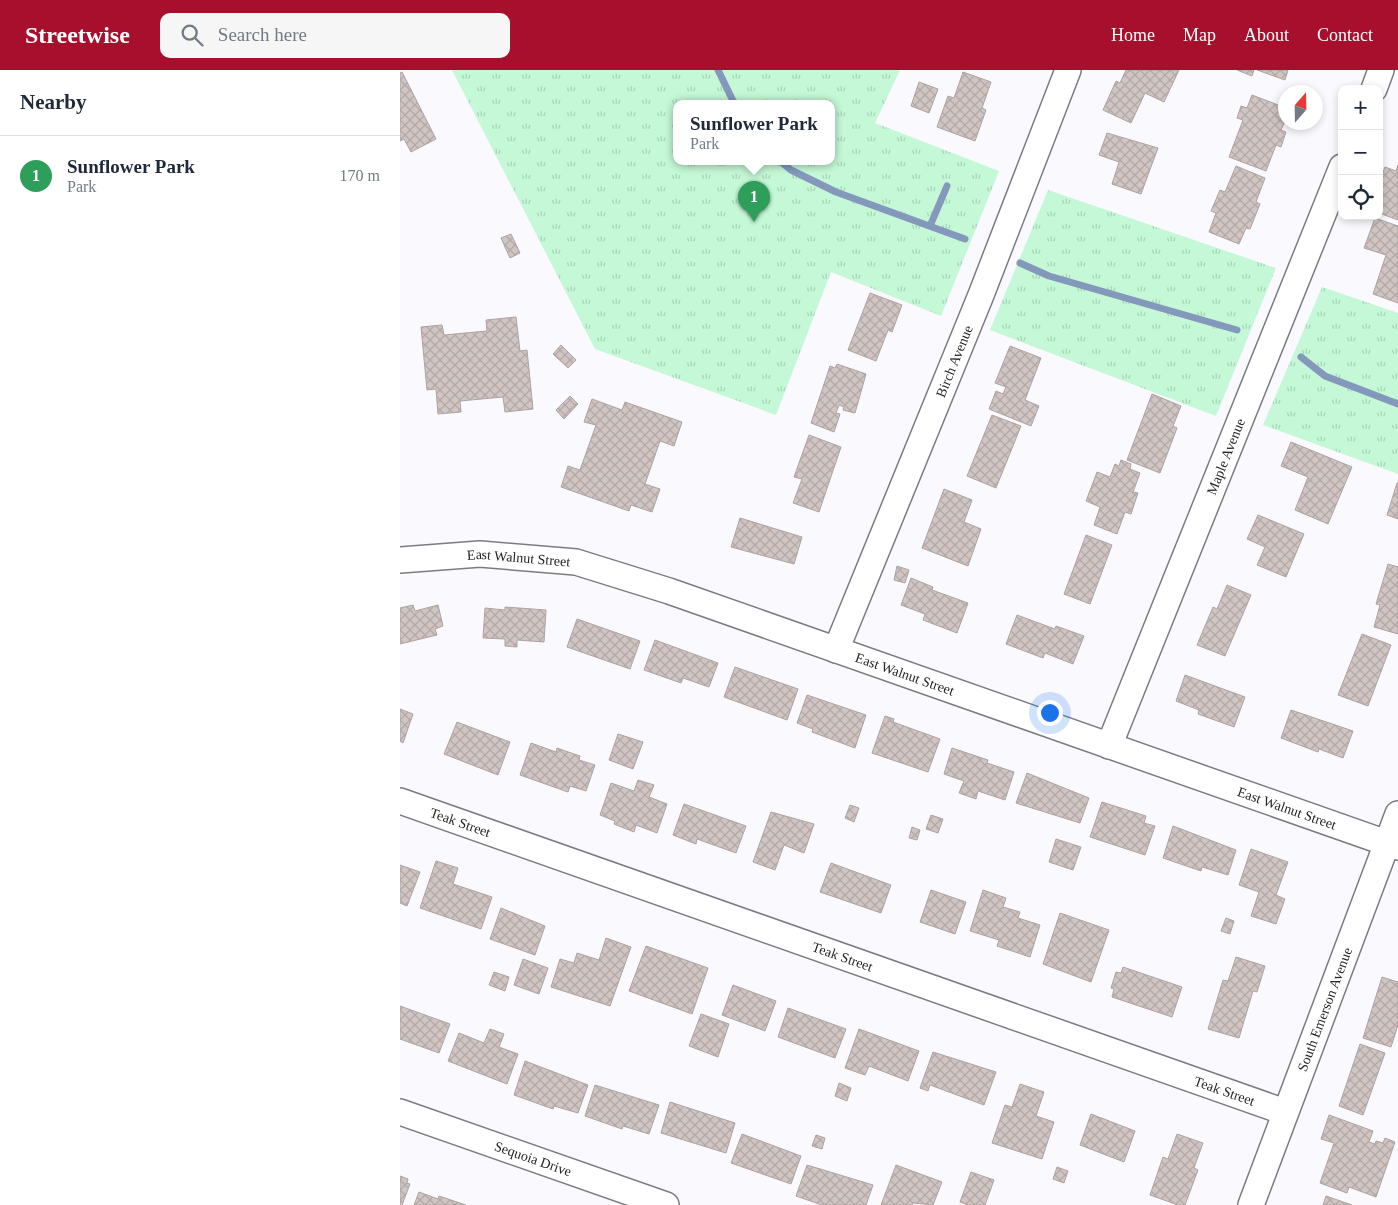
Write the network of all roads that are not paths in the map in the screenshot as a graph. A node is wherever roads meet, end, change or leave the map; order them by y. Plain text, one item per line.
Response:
1 (1068, 70) edge
2 (1381, 70) edge
3 (1375, 85) edge
4 (1339, 175) edge
5 (400, 560) edge
6 (836, 650) junction
7 (1109, 746) junction
8 (400, 801) edge
9 (1398, 814) edge
10 (1392, 844) edge
11 (400, 1112) edge
12 (1285, 1112) junction
13 (666, 1205) edge
14 (1251, 1205) edge

1 - 6 street, Birch Avenue
2 - 3 street
4 - 7 street, Maple Avenue
5 - 6 street, East Walnut Street
6 - 7 street, East Walnut Street
7 - 10 street, East Walnut Street
8 - 12 street, Teak Street
9 - 10 street, South Emerson Avenue
10 - 12 street, South Emerson Avenue
11 - 13 street, Sequoia Drive
12 - 14 street, South Emerson Avenue

